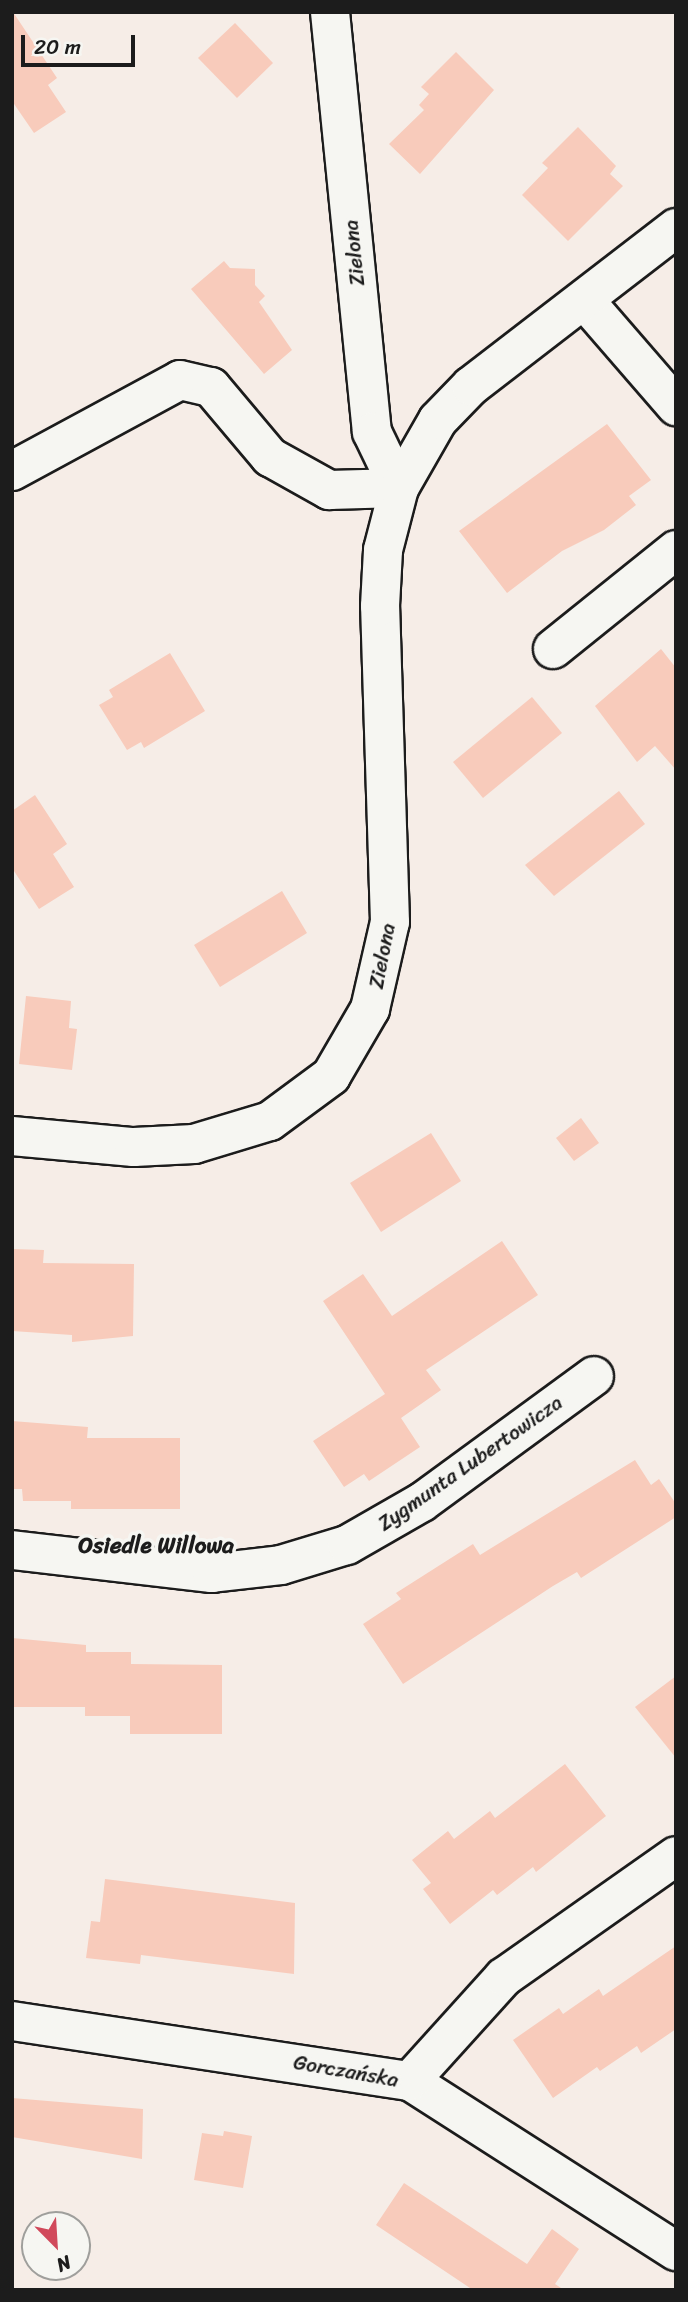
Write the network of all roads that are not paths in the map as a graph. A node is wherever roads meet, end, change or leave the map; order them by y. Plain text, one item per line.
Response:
1 (330, 12) edge
2 (676, 228) edge
3 (586, 302) junction
4 (676, 406) edge
5 (12, 471) edge
6 (399, 488) junction
7 (676, 550) edge
8 (553, 649) dead end
9 (12, 1136) edge
10 (594, 1376) dead end
11 (12, 1550) edge
12 (676, 1856) edge
13 (12, 2021) edge
14 (410, 2081) junction
15 (676, 2251) edge

1 - 6 street, Zielona
2 - 3 street, Zielona
3 - 4 street
3 - 6 street, Zielona
5 - 6 street
6 - 9 street, Zielona
7 - 8 street
10 - 11 street, Zygmunta Lubertowicza
12 - 14 street
13 - 14 street, Gorczańska
14 - 15 street, Gorczańska

